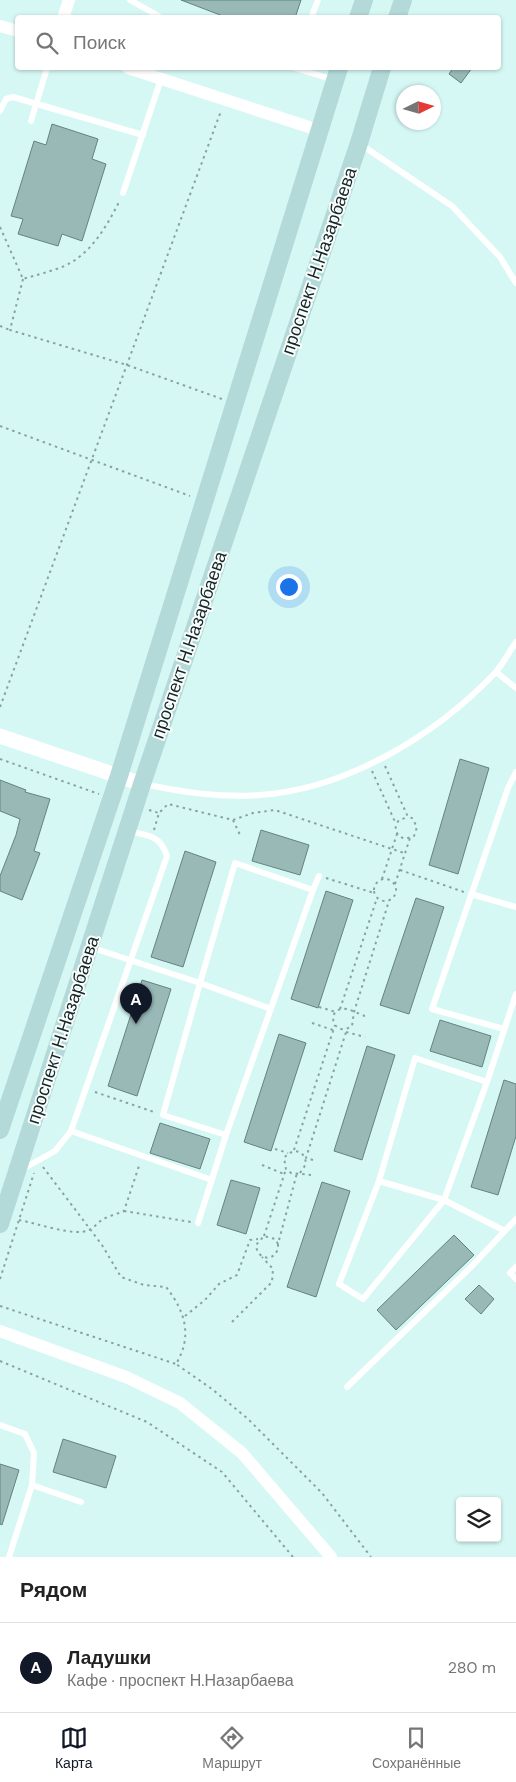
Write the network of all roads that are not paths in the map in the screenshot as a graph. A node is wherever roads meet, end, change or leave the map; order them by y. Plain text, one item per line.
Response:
1 (69, 0) edge
2 (130, 0) edge
3 (318, 0) edge
4 (364, 0) edge
5 (402, 0) edge
6 (64, 15) edge
7 (157, 15) edge
8 (311, 15) edge
9 (359, 15) edge
10 (398, 15) edge
11 (0, 26) edge
12 (15, 31) edge
13 (46, 70) edge
14 (134, 70) edge
15 (312, 70) edge
16 (381, 70) edge
17 (337, 74) edge
18 (161, 79) junction
19 (37, 102) junction
20 (0, 111) edge
21 (31, 121) dead end
22 (318, 130) junction
23 (143, 135) junction
24 (359, 143) junction
25 (123, 194) road end
26 (516, 283) edge
27 (516, 642) edge
28 (496, 672) junction
29 (516, 688) edge
30 (0, 736) edge
31 (516, 772) edge
32 (119, 776) junction
33 (142, 784) junction
34 (127, 831) junction
35 (319, 876) road end
36 (313, 890) junction
37 (470, 894) junction
38 (516, 906) edge
39 (89, 946) junction
40 (131, 960) junction
41 (200, 983) junction
42 (516, 994) edge
43 (271, 1010) junction
44 (504, 1029) junction
45 (487, 1082) junction
46 (0, 1129) edge
47 (71, 1131) junction
48 (226, 1135) junction
49 (18, 1172) junction
50 (212, 1180) junction
51 (379, 1181) junction
52 (444, 1200) junction
53 (516, 1219) edge
54 (198, 1223) road end
55 (0, 1224) edge
56 (505, 1231) junction
57 (516, 1267) edge
58 (516, 1279) edge
59 (0, 1330) edge
60 (347, 1387) dead end
61 (0, 1425) edge
62 (32, 1485) junction
63 (81, 1502) dead end
64 (9, 1557) edge
65 (332, 1557) edge

1 - 6 street
2 - 7 lane
3 - 8 lane
4 - 9 main road
5 - 10 main road
11 - 12 street
13 - 19 lane
14 - 18 street
15 - 17 lane
16 - 24 main road, проспект Н.Назарбаева
17 - 22 main road, проспект Н.Назарбаева
18 - 22 street
18 - 23 lane
19 - 20 lane
19 - 21 lane
19 - 23 lane
22 - 32 main road, проспект Н.Назарбаева
23 - 25 lane
24 - 26 lane
24 - 33 main road, проспект Н.Назарбаева
27 - 28 lane
28 - 29 lane
28 - 33 lane
30 - 32 street
31 - 37 lane
32 - 33 street
32 - 46 main road, проспект Н.Назарбаева
33 - 34 main road, проспект Н.Назарбаева
34 - 39 main road, проспект Н.Назарбаева
34 - 40 lane
35 - 36 lane
36 - 41 lane
36 - 43 lane
37 - 38 lane
37 - 44 lane
39 - 40 lane
39 - 49 main road, проспект Н.Назарбаева
40 - 41 lane
40 - 47 lane
41 - 43 lane
41 - 48 lane
42 - 44 lane
43 - 48 lane
44 - 45 lane
45 - 51 lane
45 - 52 lane
47 - 49 lane
47 - 50 lane
48 - 50 lane
49 - 55 main road, проспект Н.Назарбаева
50 - 54 lane
51 - 52 lane
51 - 52 lane
52 - 56 lane
53 - 56 lane
56 - 60 lane
57 - 58 lane
59 - 65 street
61 - 62 lane
62 - 63 lane
62 - 64 lane

